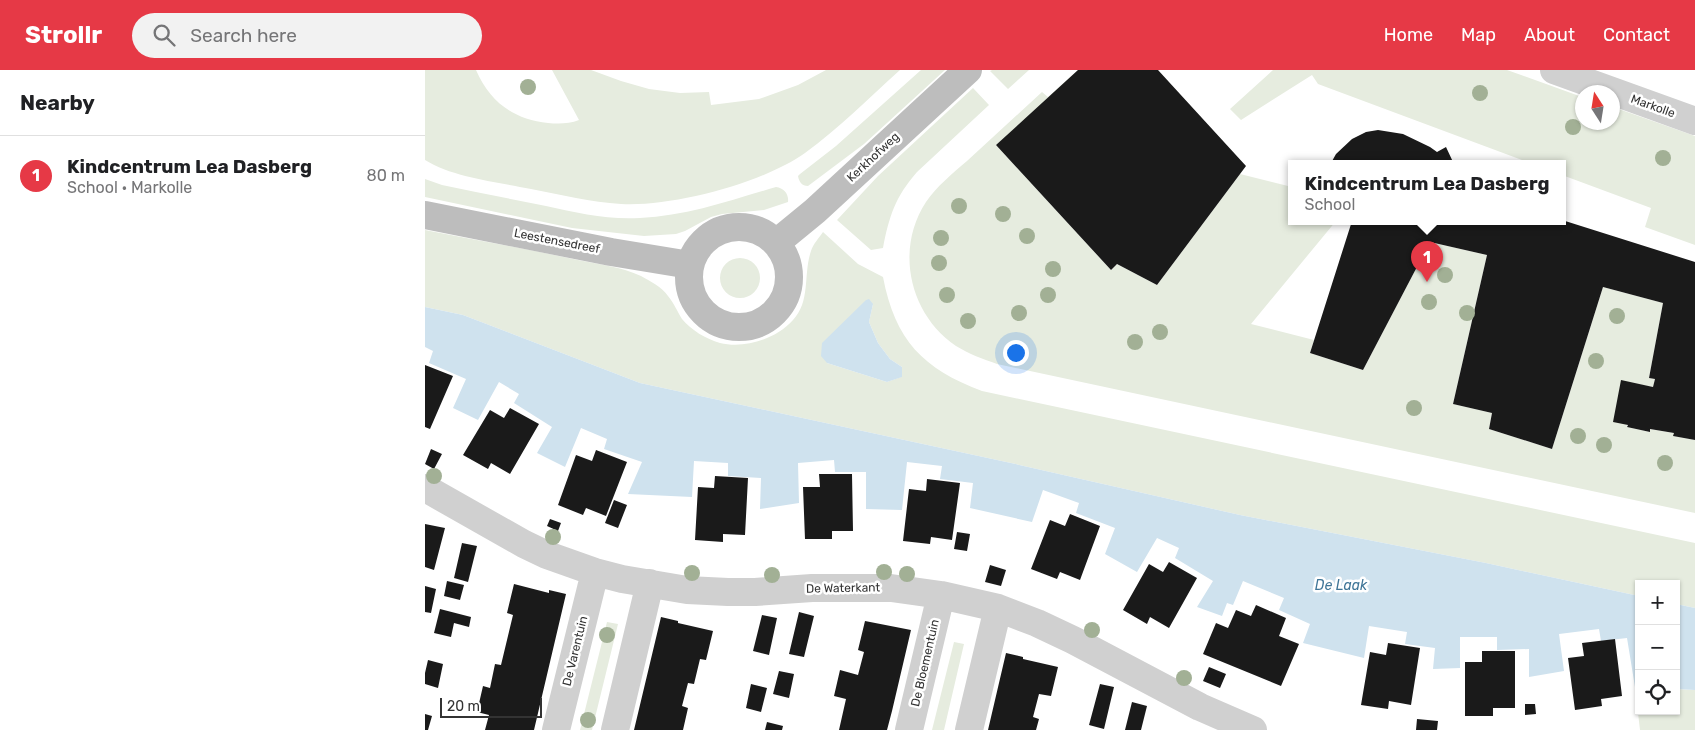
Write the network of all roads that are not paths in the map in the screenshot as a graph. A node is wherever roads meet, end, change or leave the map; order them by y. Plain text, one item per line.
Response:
1 (968, 70) edge
2 (1554, 70) edge
3 (1695, 121) edge
4 (425, 215) edge
5 (777, 243) junction
6 (690, 265) junction
7 (425, 488) edge
8 (595, 572) junction
9 (650, 583) junction
10 (941, 595) junction
11 (998, 608) junction
12 (556, 730) edge
13 (615, 730) edge
14 (909, 730) edge
15 (969, 730) edge
16 (1253, 730) edge

1 - 5 street, Kerkhofweg
2 - 3 street, Markolle
4 - 6 street, Leestensedreef
5 - 6 street
5 - 6 street
7 - 8 street, De Waterkant
8 - 9 street, De Waterkant
8 - 12 street, De Varentuin
9 - 10 street, De Waterkant
9 - 13 street
10 - 11 street, De Waterkant
10 - 14 street, De Bloementuin
11 - 15 street
11 - 16 street, De Waterkant

